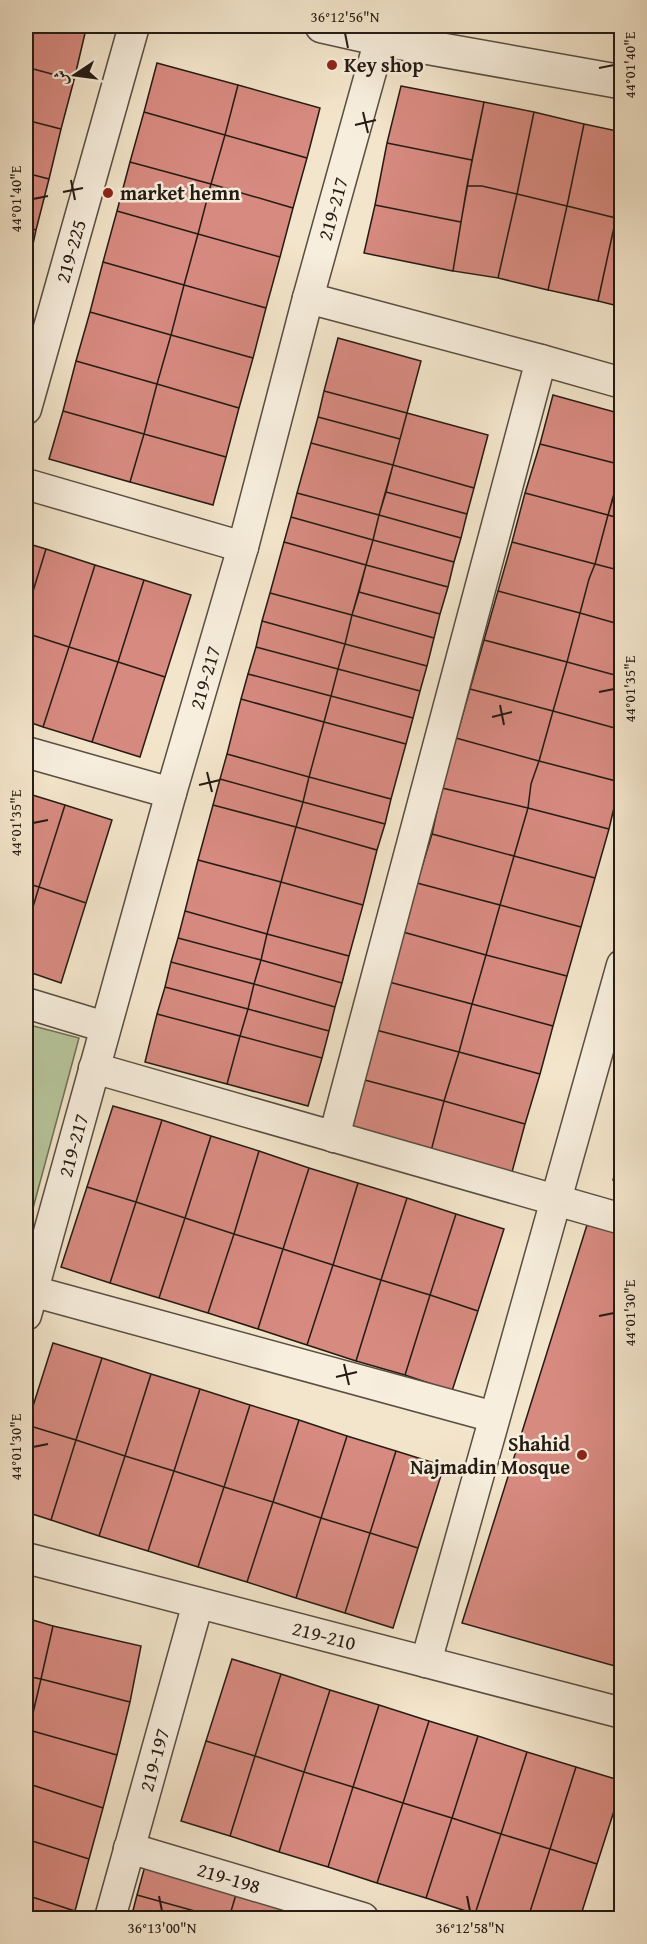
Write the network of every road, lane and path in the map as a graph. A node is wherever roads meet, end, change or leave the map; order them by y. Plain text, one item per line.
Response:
1 (134, 26) edge
2 (322, 26) edge
3 (380, 39) junction
4 (621, 82) edge
5 (308, 298) junction
6 (541, 360) junction
7 (621, 383) edge
8 (26, 409) edge
9 (26, 484) edge
10 (243, 547) junction
11 (26, 752) edge
12 (171, 793) junction
13 (621, 965) edge
14 (26, 1003) edge
15 (105, 1027) junction
16 (94, 1068) junction
17 (334, 1137) junction
18 (556, 1200) junction
19 (621, 1219) edge
20 (29, 1303) edge
21 (494, 1417) junction
22 (26, 1558) edge
23 (198, 1604) junction
24 (426, 1662) junction
25 (621, 1713) edge
26 (129, 1848) junction
27 (110, 1918) edge
28 (363, 1918) edge

1 - 8 street, 219-225
2 - 3 street
3 - 4 street
3 - 5 street, 219-217
5 - 6 street
5 - 10 street, 219-217
6 - 7 street
6 - 17 street
9 - 10 street
10 - 12 street, 219-217
11 - 12 street
12 - 15 street, 219-217
13 - 18 street
14 - 15 street
15 - 16 street, 219-217
16 - 17 street
16 - 20 street, 219-217
17 - 18 street
18 - 19 street
18 - 21 street
20 - 21 street
21 - 24 street
22 - 23 street, 219-210
23 - 24 street, 219-210
23 - 26 street, 219-197
24 - 25 street, 219-210
26 - 27 street, 219-197
26 - 28 street, 219-198

